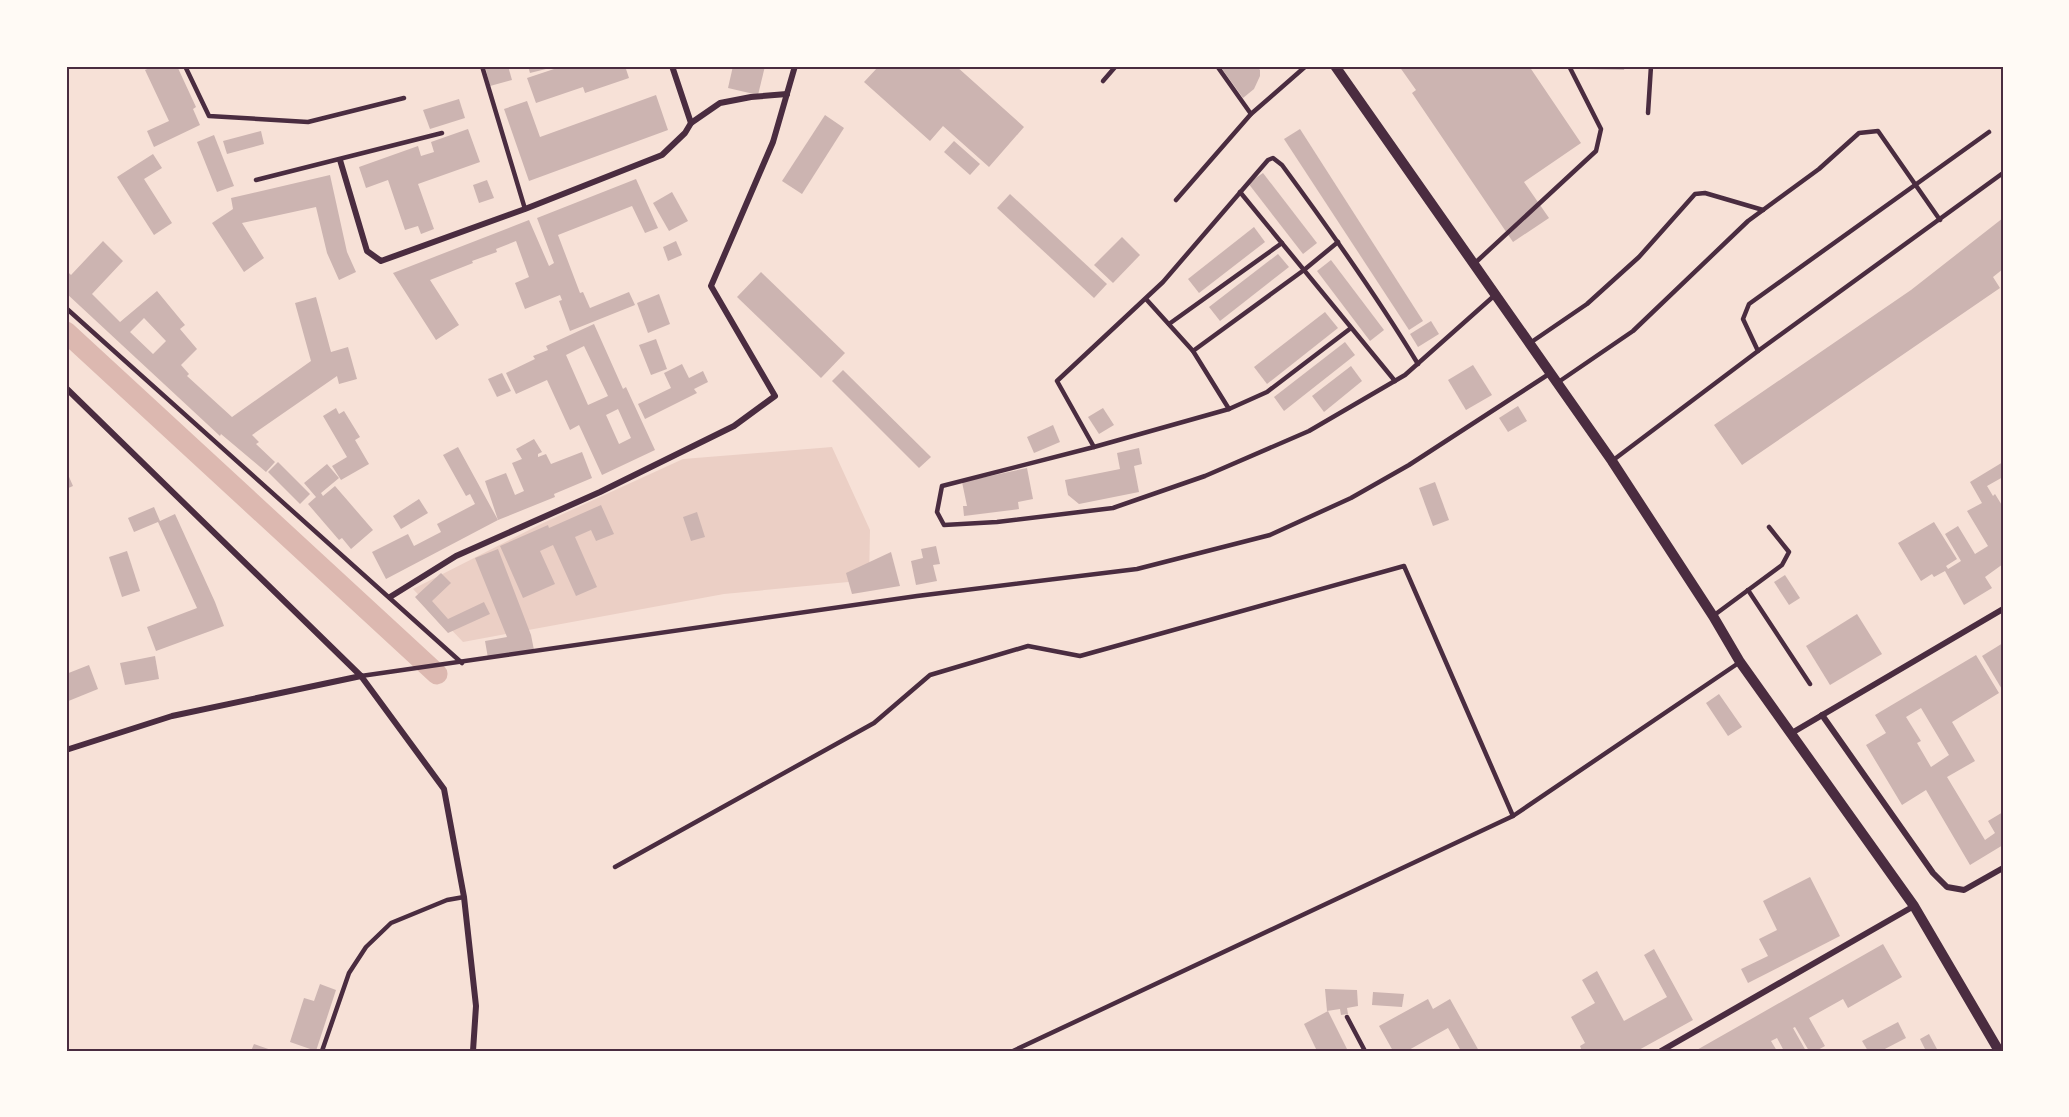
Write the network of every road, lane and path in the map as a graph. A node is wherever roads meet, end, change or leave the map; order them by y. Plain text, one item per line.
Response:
1 (185, 66) edge
2 (482, 66) edge
3 (672, 66) edge
4 (795, 66) edge
5 (1116, 66) edge
6 (1217, 66) edge
7 (1306, 66) edge
8 (1335, 66) edge
9 (1569, 66) edge
10 (1651, 66) edge
11 (1103, 81) dead end
12 (787, 94) junction
13 (404, 98) dead end
14 (1648, 113) dead end
15 (1251, 114) junction
16 (691, 123) junction
17 (1989, 132) dead end
18 (442, 133) dead end
19 (340, 160) junction
20 (2003, 173) edge
21 (256, 180) dead end
22 (1916, 184) junction
23 (1240, 192) junction
24 (1176, 200) dead end
25 (525, 210) junction
26 (1763, 210) junction
27 (1940, 220) junction
28 (1338, 242) junction
29 (1282, 243) junction
30 (1474, 264) junction
31 (1304, 270) junction
32 (1495, 295) junction
33 (1146, 298) junction
34 (66, 308) edge
35 (1170, 324) junction
36 (1352, 328) junction
37 (1530, 344) junction
38 (1193, 351) junction
39 (1758, 351) junction
40 (1418, 364) junction
41 (1554, 378) junction
42 (1395, 381) junction
43 (66, 388) edge
44 (1229, 409) junction
45 (1094, 447) junction
46 (1612, 461) junction
47 (1769, 527) dead end
48 (1748, 590) junction
49 (390, 597) junction
50 (2003, 609) edge
51 (1713, 616) junction
52 (1740, 662) junction
53 (462, 663) junction
54 (361, 676) junction
55 (1810, 684) dead end
56 (1822, 715) junction
57 (1790, 734) junction
58 (66, 750) edge
59 (1513, 816) junction
60 (615, 867) dead end
61 (2003, 868) edge
62 (464, 897) junction
63 (1914, 906) junction
64 (1347, 1017) dead end
65 (322, 1051) edge
66 (473, 1051) edge
67 (1013, 1051) edge
68 (1365, 1051) edge
69 (1661, 1051) edge
70 (2000, 1051) edge

1 - 13 lane
2 - 25 lane
3 - 16 street
4 - 12 street
5 - 11 lane
6 - 15 lane
7 - 15 lane
8 - 30 street
9 - 30 lane
10 - 14 lane
12 - 16 street
12 - 49 street
15 - 24 lane
16 - 25 street
17 - 22 lane
18 - 19 lane
19 - 21 lane
19 - 25 street
20 - 27 lane
22 - 26 lane
22 - 27 lane
22 - 39 lane
23 - 28 lane
23 - 29 lane
23 - 33 lane
26 - 37 lane
26 - 41 lane
27 - 39 lane
28 - 31 lane
28 - 40 lane
29 - 31 lane
29 - 35 lane
30 - 32 street
31 - 36 lane
31 - 38 lane
32 - 37 street
32 - 40 lane
33 - 35 lane
33 - 45 lane
34 - 49 lane
35 - 38 lane
36 - 42 lane
36 - 44 lane
37 - 41 street
38 - 44 lane
39 - 46 lane
40 - 42 lane
41 - 46 street
41 - 53 lane
42 - 45 lane
43 - 54 street
44 - 45 lane
46 - 51 street
47 - 48 lane
48 - 51 lane
48 - 55 lane
49 - 53 lane
50 - 56 street
51 - 52 street
52 - 57 street
52 - 59 lane
53 - 54 lane
54 - 58 street
54 - 62 street
56 - 57 street
56 - 61 street
57 - 63 street
59 - 60 lane
59 - 67 lane
62 - 65 lane
62 - 66 street
63 - 69 street
63 - 70 street
64 - 68 lane

